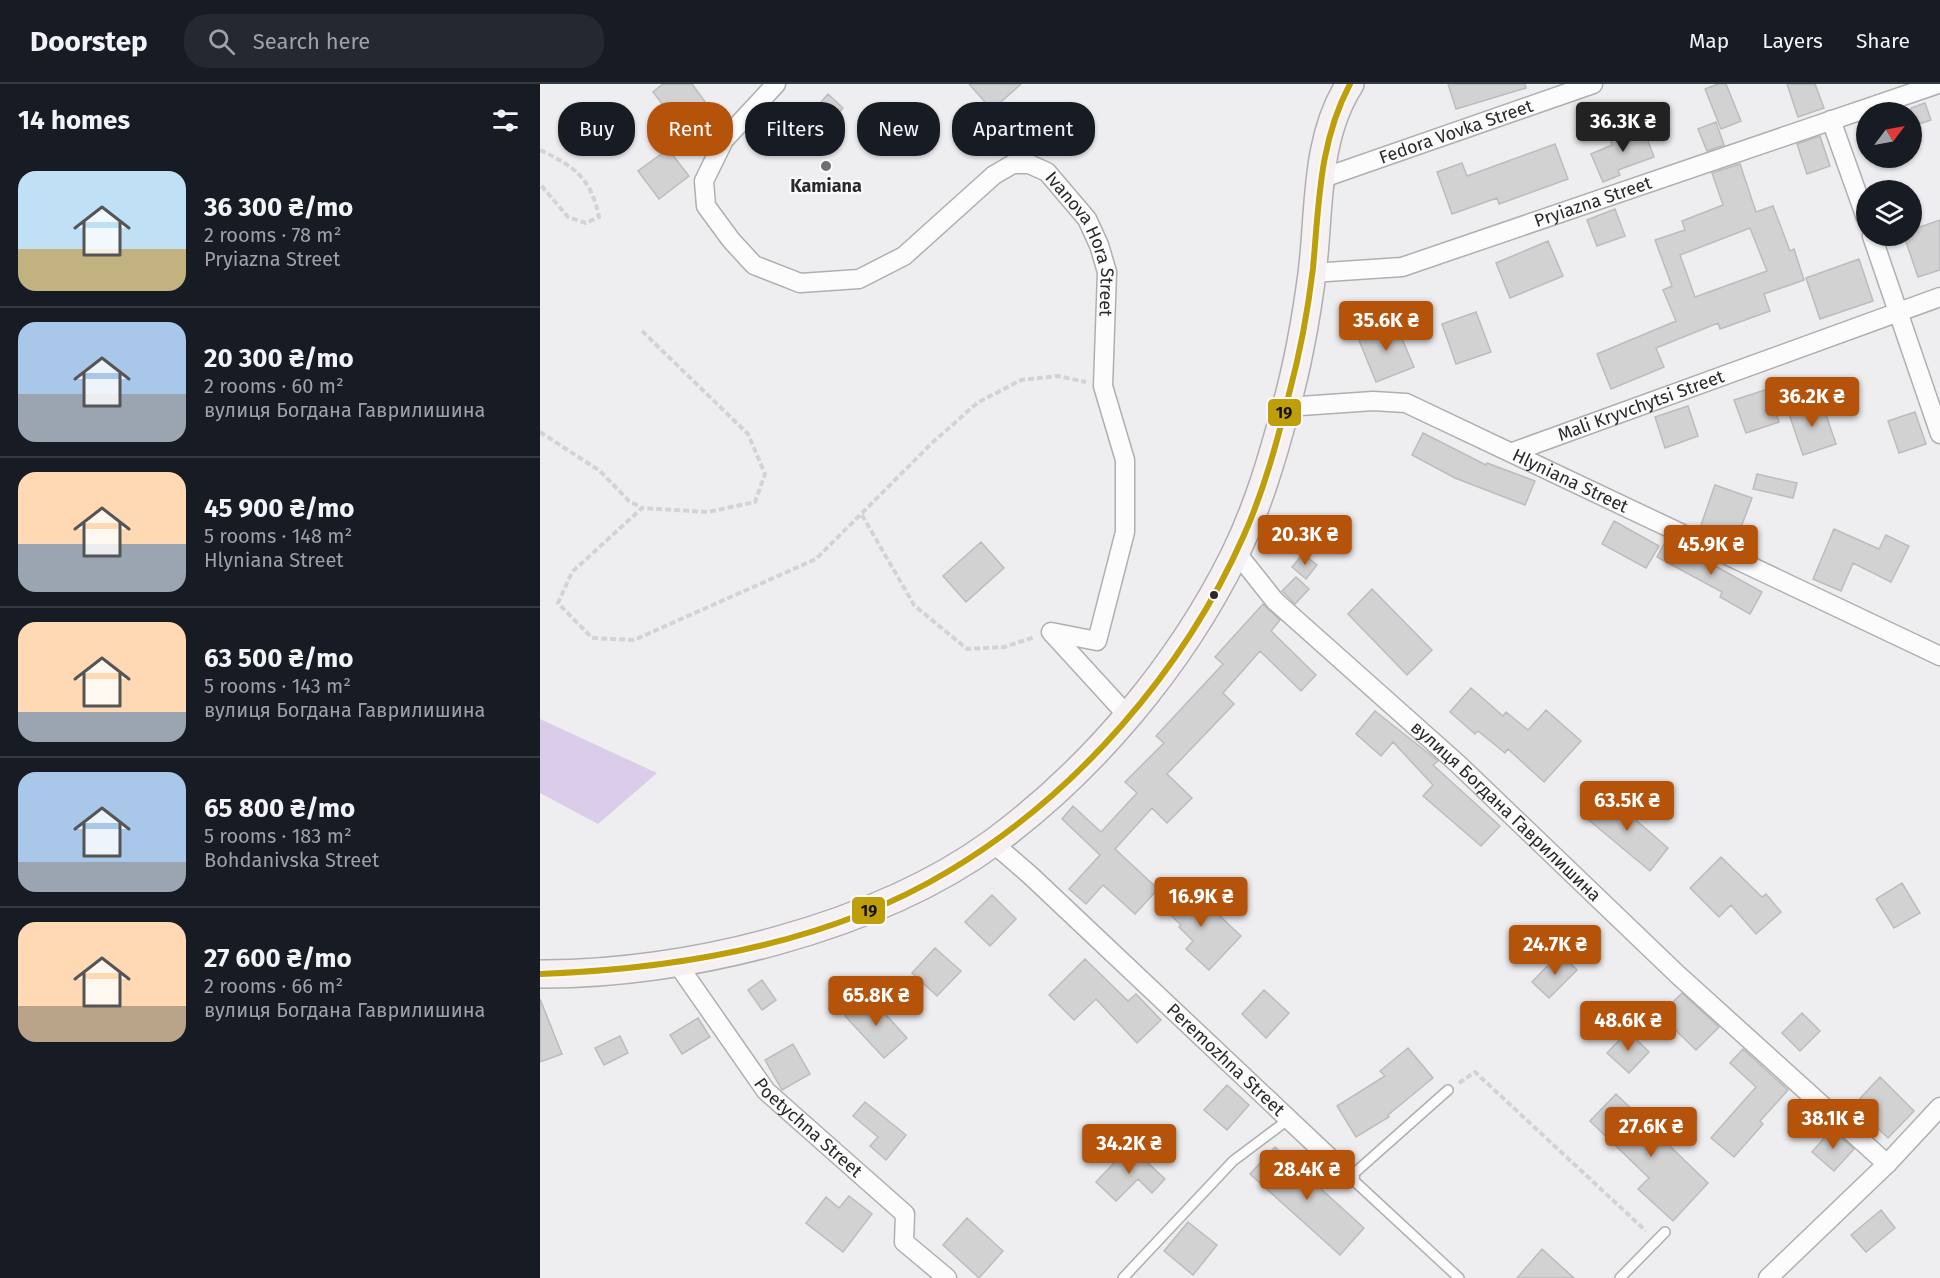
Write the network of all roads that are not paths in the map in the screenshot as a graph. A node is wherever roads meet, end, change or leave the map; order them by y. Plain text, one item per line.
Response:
1 (776, 84) edge
2 (1350, 84) edge
3 (1593, 84) edge
4 (1938, 84) edge
5 (1831, 120) junction
6 (1320, 179) junction
7 (1856, 190) edge
8 (1876, 246) edge
9 (1312, 273) junction
10 (1940, 297) edge
11 (1899, 310) junction
12 (1286, 407) junction
13 (1940, 434) edge
14 (1513, 452) junction
15 (1236, 552) junction
16 (1940, 656) edge
17 (1127, 715) junction
18 (993, 843) junction
19 (676, 962) junction
20 (540, 974) edge
21 (1449, 1090) road end
22 (1289, 1119) junction
23 (1936, 1120) edge
24 (1887, 1164) junction
25 (1350, 1177) junction
26 (1665, 1232) dead end
27 (947, 1278) edge
28 (1123, 1278) edge
29 (1459, 1278) edge
30 (1620, 1278) edge
31 (1768, 1278) edge

1 - 17 street, Ivanova Hora Street
2 - 6 main road
3 - 6 street, Fedora Vovka Street
4 - 5 street, Pryiazna Street
5 - 7 street
5 - 9 street, Pryiazna Street
6 - 9 main road
8 - 11 street
9 - 12 main road
10 - 11 street, Mali Kryvchytsi Street
11 - 13 street
11 - 14 street, Mali Kryvchytsi Street
12 - 14 street, Hlyniana Street
12 - 15 main road
14 - 16 street, Hlyniana Street
15 - 17 main road
15 - 24 street, вулиця Богдана Гаврилишина
17 - 18 main road
18 - 19 main road
18 - 22 street, Peremozhna Street
19 - 20 main road
19 - 27 street, Poetychna Street
21 - 25 lane
22 - 25 street, Peremozhna Street
22 - 28 lane
23 - 24 street
24 - 31 street
25 - 29 lane, Peremozhna Street
26 - 30 lane

